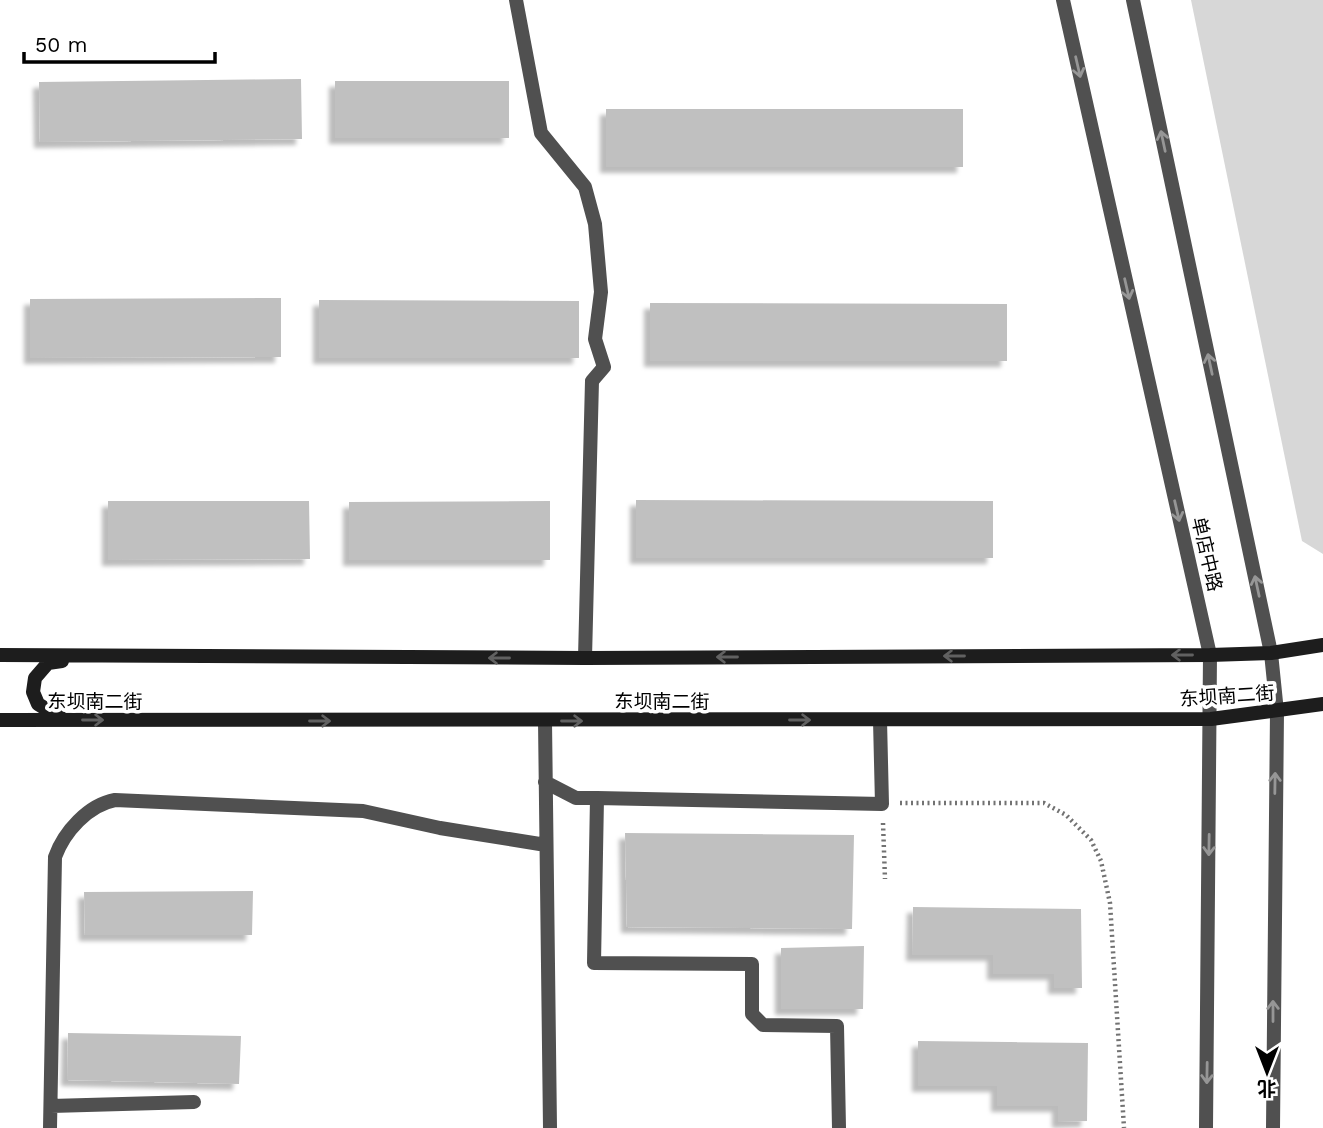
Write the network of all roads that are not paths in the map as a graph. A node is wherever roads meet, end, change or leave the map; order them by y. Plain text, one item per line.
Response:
1 (516, 0) edge
2 (1063, 0) edge
3 (1133, 0) edge
4 (1323, 645) edge
5 (1271, 653) junction
6 (1210, 654) junction
7 (0, 655) edge
8 (102, 655) junction
9 (585, 658) junction
10 (1323, 704) edge
11 (1277, 712) junction
12 (1210, 719) junction
13 (0, 720) edge
14 (65, 720) junction
15 (880, 720) junction
16 (545, 721) junction
17 (545, 782) junction
18 (597, 798) junction
19 (546, 845) junction
20 (194, 1102) dead end
21 (51, 1106) junction
22 (50, 1128) edge
23 (550, 1128) edge
24 (839, 1128) edge
25 (1206, 1128) edge
26 (1273, 1128) edge

1 - 9 street
2 -> 6 street, 单店中路
5 -> 3 street
4 - 5 main road, 东坝南二街
5 - 6 main road, 东坝南二街
5 - 11 street
6 -> 9 main road, 东坝南二街
6 - 12 street, 单店中路
7 - 8 main road, 东坝南二街
9 -> 8 main road, 东坝南二街
8 - 14 main road
10 - 11 main road, 东坝南二街
11 - 12 main road, 东坝南二街
26 -> 11 street
12 - 15 main road, 东坝南二街
12 -> 25 street, 单店中路
13 - 14 main road, 东坝南二街
14 -> 16 main road, 东坝南二街
16 -> 15 main road, 东坝南二街
15 - 18 street
16 - 17 street
17 - 18 street
17 - 19 street
18 - 24 street
19 - 21 street
19 - 23 street
20 - 21 street
21 - 22 street

